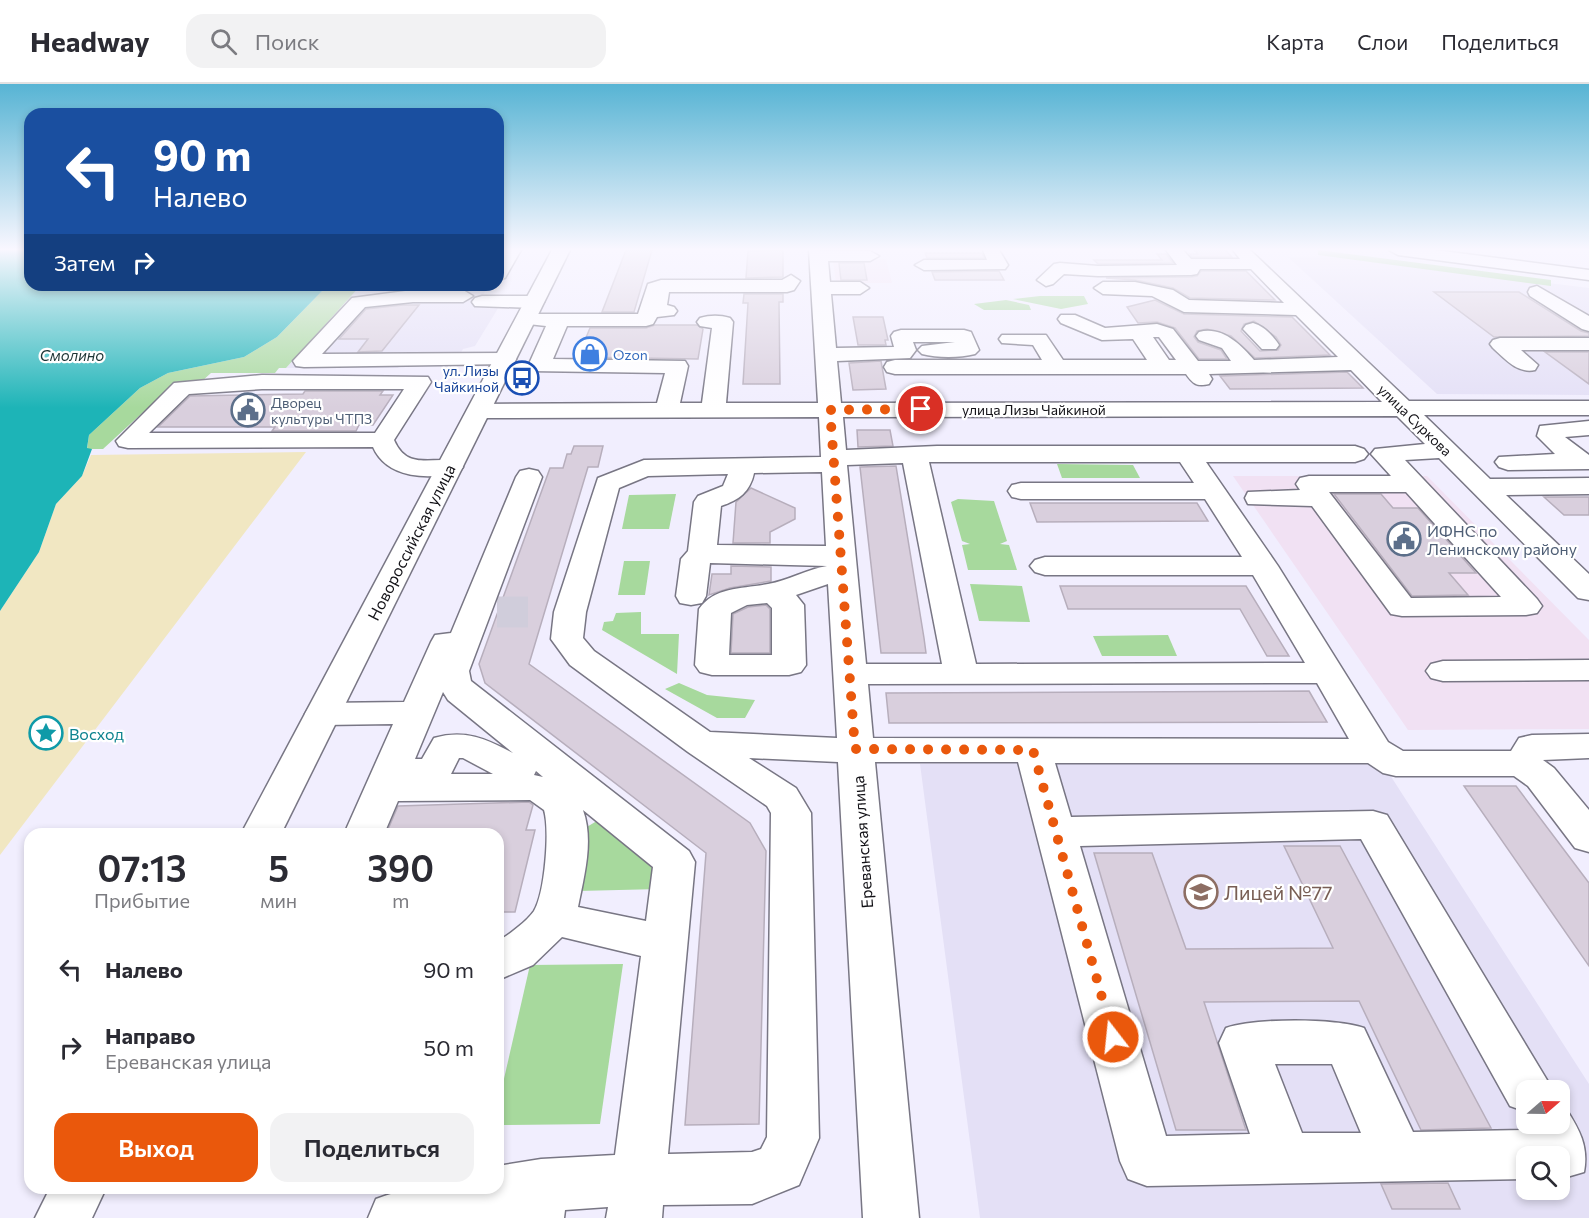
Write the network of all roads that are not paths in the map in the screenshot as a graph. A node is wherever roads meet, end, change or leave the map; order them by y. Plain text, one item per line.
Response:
1 (358, 303) edge
2 (491, 303) edge
3 (533, 303) edge
4 (651, 303) edge
5 (658, 303) edge
6 (820, 303) edge
7 (1181, 303) edge
8 (1201, 303) edge
9 (1230, 303) edge
10 (1295, 303) edge
11 (1554, 303) edge
12 (1301, 309) junction
13 (529, 311) junction
14 (667, 311) dead end
15 (1068, 319) dead end
16 (707, 321) dead end
17 (557, 325) dead end
18 (1589, 325) edge
19 (1253, 329) dead end
20 (1142, 332) junction
21 (1206, 336) dead end
22 (1009, 339) dead end
23 (1337, 344) junction
24 (1589, 344) edge
25 (1269, 345) junction
26 (827, 355) junction
27 (1355, 363) junction
28 (1560, 365) dead end
29 (501, 366) junction
30 (539, 366) junction
31 (1162, 366) junction
32 (1247, 366) junction
33 (1001, 368) junction
34 (1058, 368) junction
35 (1193, 368) junction
36 (1291, 371) junction
37 (1221, 408) junction
38 (1401, 408) junction
39 (1589, 408) edge
40 (1017, 409) junction
41 (1563, 409) junction
42 (479, 411) junction
43 (667, 411) junction
44 (712, 411) junction
45 (1589, 428) edge
46 (597, 432) dead end
47 (382, 440) junction
48 (832, 440) junction
49 (1368, 448) junction
50 (1445, 450) junction
51 (1188, 454) junction
52 (915, 457) junction
53 (1508, 462) dead end
54 (450, 467) junction
55 (742, 468) junction
56 (1586, 470) edge
57 (529, 477) dead end
58 (1410, 484) junction
59 (1482, 487) junction
60 (1214, 490) junction
61 (1021, 491) dead end
62 (1258, 498) dead end
63 (1319, 498) junction
64 (702, 554) junction
65 (1559, 562) junction
66 (1589, 562) edge
67 (841, 563) junction
68 (1045, 566) dead end
69 (1263, 566) junction
70 (1589, 591) edge
71 (774, 593) dead end
72 (691, 596) dead end
73 (486, 613) junction
74 (1589, 669) edge
75 (1443, 671) dead end
76 (1327, 673) junction
77 (849, 674) junction
78 (961, 674) junction
79 (417, 713) junction
80 (322, 714) junction
81 (701, 743) junction
82 (1589, 746) edge
83 (855, 749) junction
84 (1033, 750) junction
85 (1375, 751) junction
86 (1522, 763) junction
87 (517, 771) dead end
88 (388, 780) junction
89 (264, 828) edge
90 (367, 828) edge
91 (1056, 832) junction
92 (1589, 838) edge
93 (554, 918) junction
94 (665, 939) junction
95 (504, 959) edge
96 (1522, 1080) edge
97 (1553, 1134) edge
98 (1398, 1157) junction
99 (1285, 1159) junction
100 (76, 1194) edge
101 (636, 1200) edge
102 (538, 1202) edge
103 (414, 1207) edge
104 (63, 1218) edge
105 (891, 1218) edge

1 - 29 street
2 - 13 street
3 - 13 street, Новороссийская улица
4 - 13 street
5 - 14 street
6 - 26 street, Ереванская улица
7 - 8 street
9 - 12 street
10 - 12 street, улица Суркова
11 - 18 street
12 - 23 street, улица Суркова
13 - 29 street, Новороссийская улица
15 - 20 street
16 - 44 street
17 - 30 street
19 - 25 street
20 - 31 street
20 - 35 street
21 - 32 street
22 - 34 street
23 - 25 street
23 - 27 street, улица Суркова
24 - 28 street
25 - 36 street
26 - 33 street
26 - 48 street, Ереванская улица
27 - 36 street
27 - 38 street, улица Суркова
29 - 30 street
29 - 42 street, Новороссийская улица
30 - 43 street
31 - 34 street
31 - 35 street
32 - 35 street
32 - 36 street
33 - 34 street
33 - 40 street
35 - 37 street
37 - 38 street, улица Лизы Чайкиной
37 - 40 street, улица Лизы Чайкиной
38 - 41 street, улица Лизы Чайкиной
38 - 50 street, улица Суркова
39 - 41 street, улица Лизы Чайкиной
40 - 48 street, улица Лизы Чайкиной
41 - 45 street
42 - 43 street, улица Лизы Чайкиной
42 - 54 street, Новороссийская улица
43 - 44 street, улица Лизы Чайкиной
44 - 48 street, улица Лизы Чайкиной
45 - 56 street
46 - 48 street
47 - 47 street
47 - 54 street
48 - 52 street
48 - 55 street
48 - 67 street, Ереванская улица
49 - 50 street
49 - 51 street
49 - 58 street
50 - 59 street, улица Суркова
51 - 52 street
51 - 60 street
52 - 78 street
53 - 56 street
54 - 80 street, Новороссийская улица
55 - 64 street
55 - 81 street
56 - 59 street
57 - 73 street
58 - 63 street
58 - 63 street
59 - 65 street, улица Суркова
60 - 61 street
60 - 69 street
62 - 63 street
64 - 67 street
64 - 72 street
65 - 66 street
65 - 70 street, улица Суркова
67 - 71 street
67 - 77 street, Ереванская улица
68 - 69 street
69 - 76 street
73 - 79 street
73 - 94 street
74 - 75 street
76 - 78 street
76 - 85 street
77 - 78 street
77 - 83 street, Ереванская улица
79 - 80 street
79 - 88 street
80 - 89 street, Новороссийская улица
81 - 83 street
81 - 101 street
82 - 86 street
83 - 84 street
83 - 105 street, Ереванская улица
84 - 85 street
84 - 91 street
85 - 86 street
86 - 92 street
87 - 88 street
88 - 90 street
88 - 93 street
91 - 96 street
91 - 99 street
93 - 94 street
93 - 95 street
94 - 101 street
97 - 98 street
98 - 99 street
98 - 99 street
100 - 104 street
101 - 102 street
102 - 103 street

